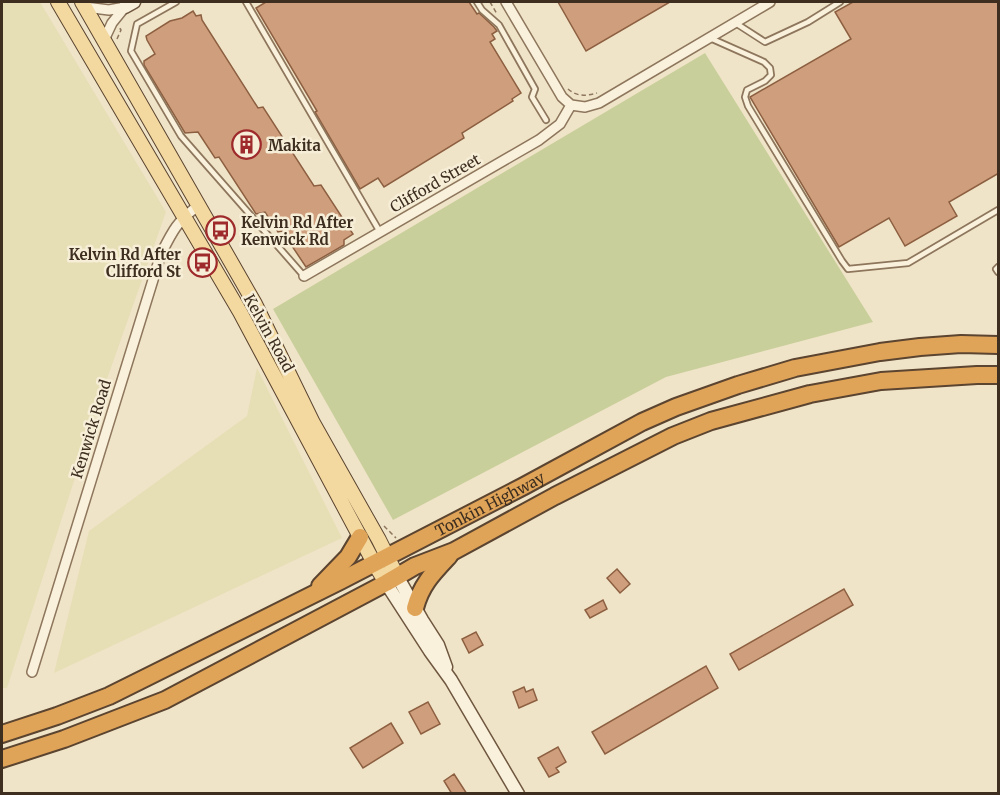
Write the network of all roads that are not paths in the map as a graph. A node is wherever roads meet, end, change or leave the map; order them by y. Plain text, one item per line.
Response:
1 (58, 2) edge
2 (176, 2) edge
3 (246, 2) edge
4 (477, 2) edge
5 (506, 2) edge
6 (770, 2) edge
7 (840, 2) edge
8 (83, 4) edge
9 (129, 4) edge
10 (734, 22) junction
11 (708, 38) junction
12 (104, 40) junction
13 (571, 105) junction
14 (546, 120) dead end
15 (198, 206) junction
16 (999, 210) edge
17 (184, 217) junction
18 (380, 232) junction
19 (999, 267) edge
20 (999, 272) edge
21 (304, 276) joint
22 (999, 345) edge
23 (999, 375) edge
24 (360, 537) junction
25 (454, 552) junction
26 (380, 560) junction
27 (392, 580) junction
28 (311, 596) junction
29 (415, 608) junction
30 (32, 672) dead end
31 (451, 680) junction
32 (2, 734) edge
33 (2, 759) edge
34 (518, 794) edge

1 - 17 main road, Kelvin Road
2 - 21 lane
3 - 18 lane
4 - 14 lane
5 - 13 street
6 - 10 street
7 - 10 lane
8 - 9 street
8 - 12 main road, Kelvin Road
9 - 12 street
10 - 11 street
11 - 13 street
11 - 16 lane
12 - 15 main road, Kelvin Road
13 - 18 street, Clifford Street
15 - 17 street, Kenwick Road
15 - 26 main road, Kelvin Road
17 - 24 main road, Kelvin Road
17 - 30 street, Kenwick Road
18 - 21 street, Clifford Street
19 - 20 lane
22 - 26 highway, Tonkin Highway
23 - 25 highway, Tonkin Highway
24 - 26 main road, Kelvin Road
24 - 28 highway
25 - 27 highway, Tonkin Highway
25 - 29 highway
26 - 27 main road, Kelvin Road
26 - 28 highway, Tonkin Highway
27 - 29 main road, Kelvin Road
27 - 31 main road, Kelvin Road
27 - 33 highway, Tonkin Highway
28 - 32 highway, Tonkin Highway
29 - 31 main road, Kelvin Road
31 - 34 main road, Kelvin Road

